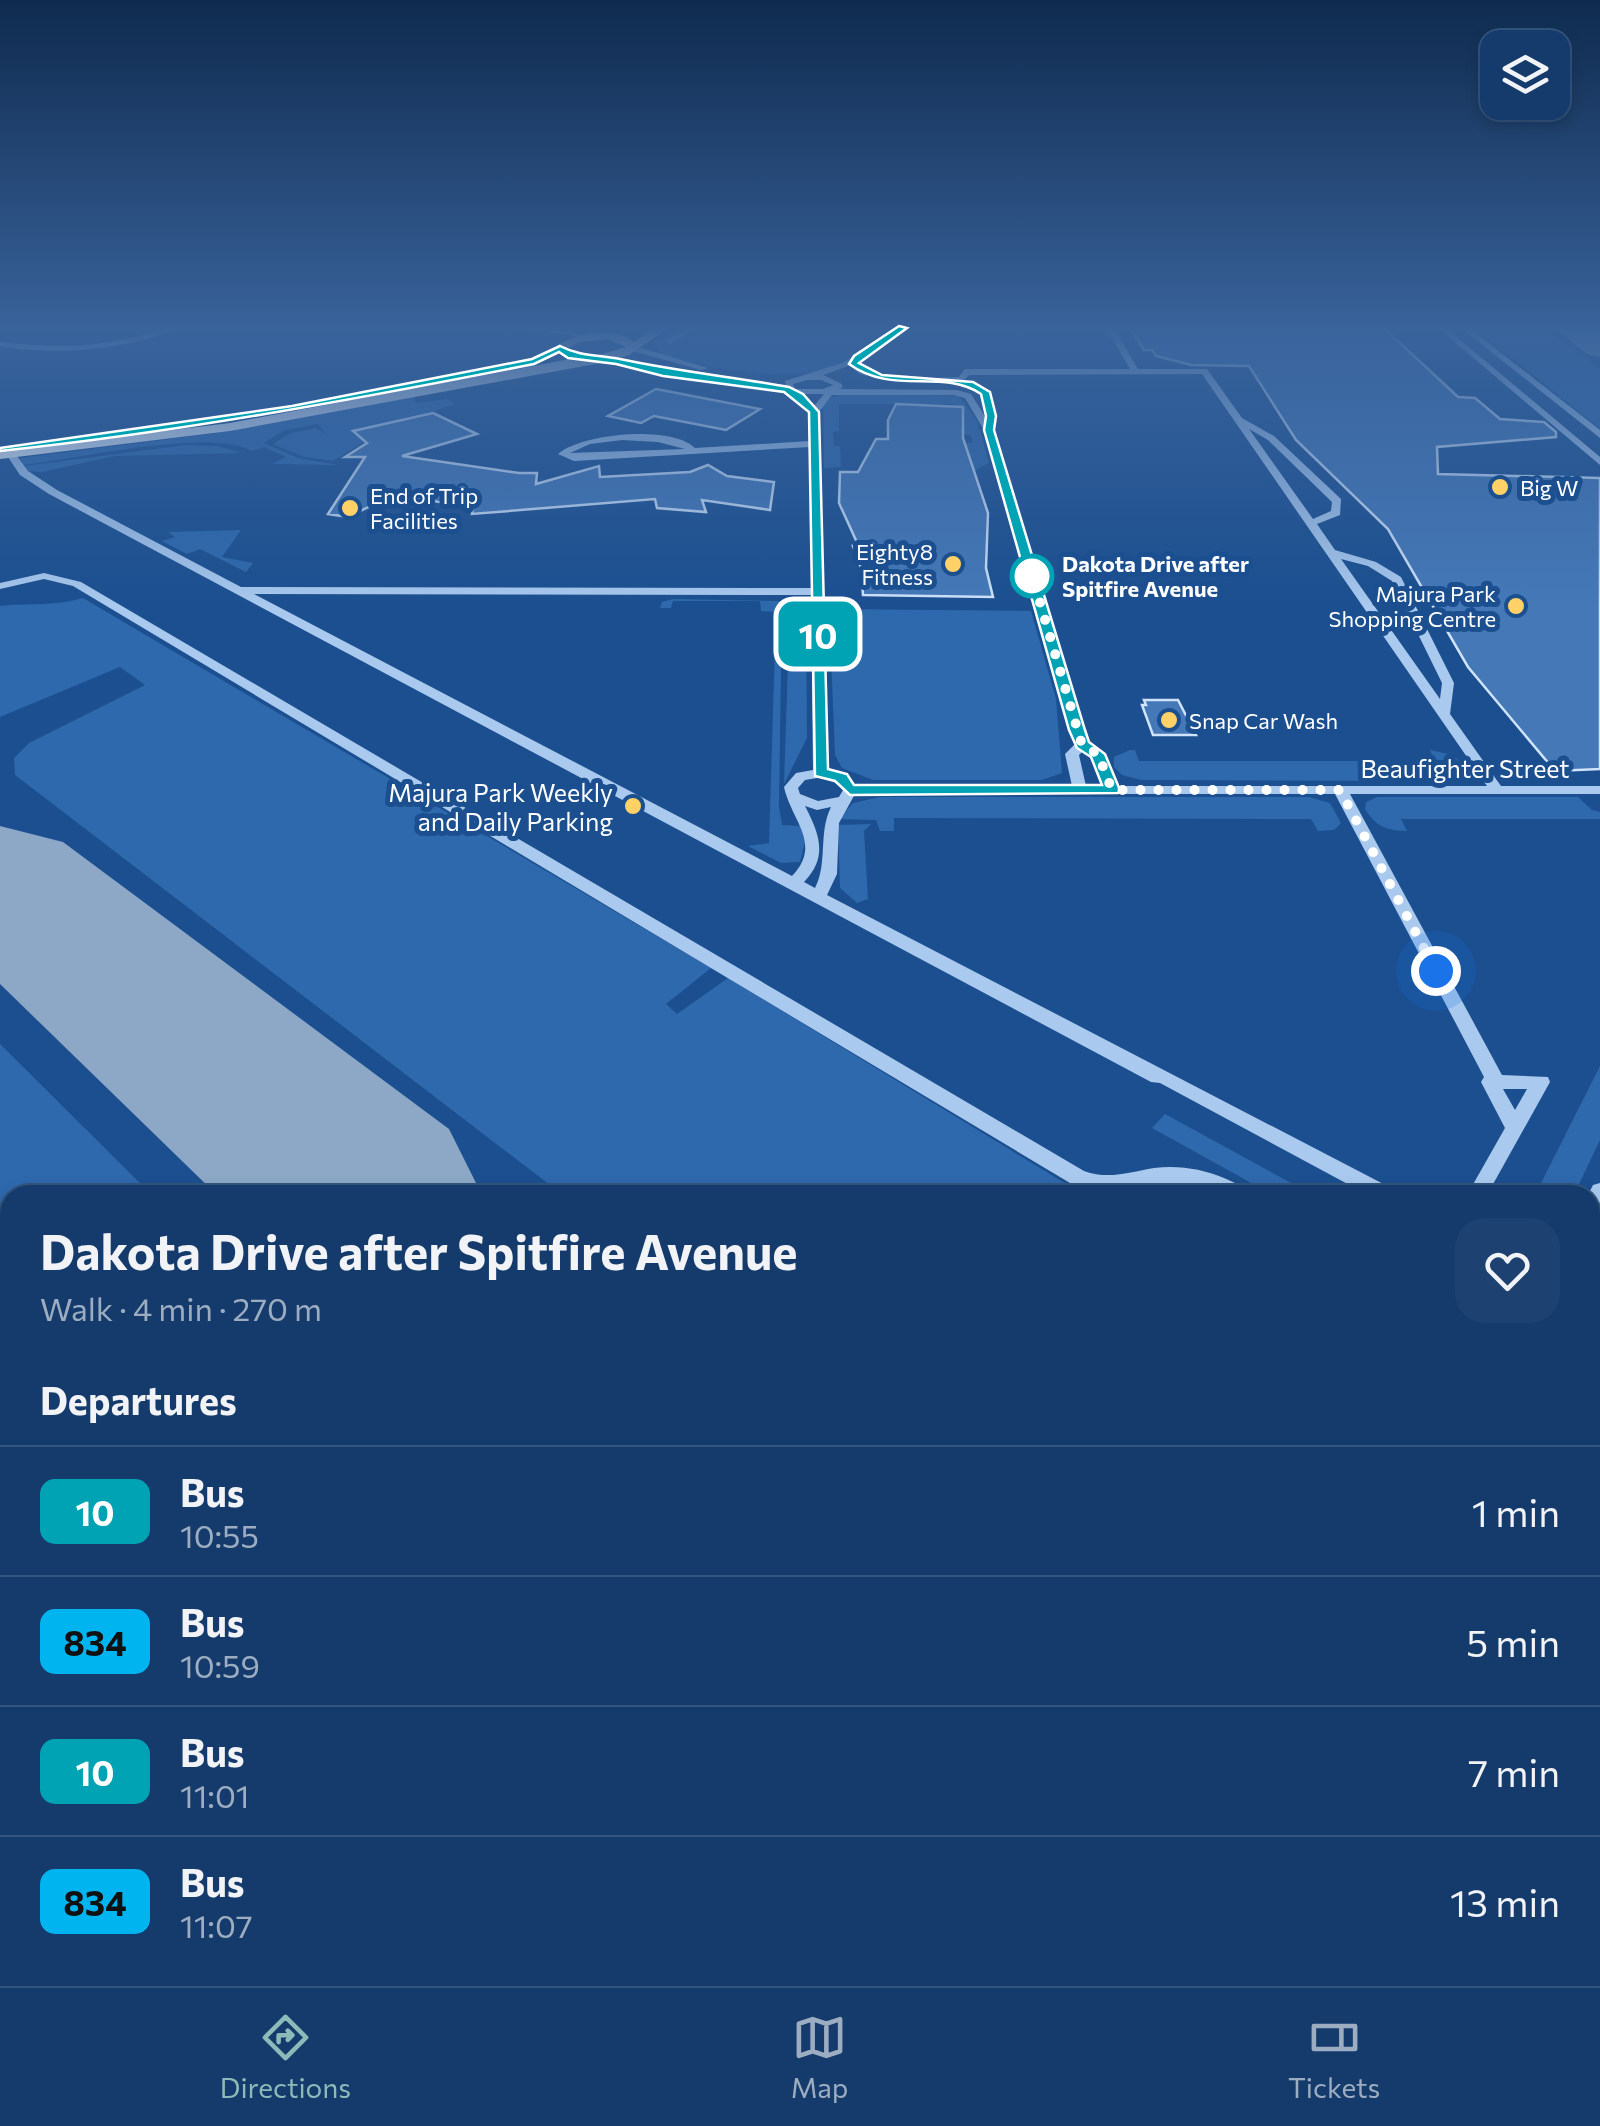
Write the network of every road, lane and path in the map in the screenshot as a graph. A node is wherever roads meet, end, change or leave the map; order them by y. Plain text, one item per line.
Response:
1 (1240, 420) edge
2 (221, 421) edge
3 (264, 421) edge
4 (814, 421) edge
5 (983, 421) edge
6 (989, 421) edge
7 (1241, 421) edge
8 (1551, 421) edge
9 (989, 430) junction
10 (815, 444) junction
11 (692, 452) junction
12 (4, 453) edge
13 (1600, 462) edge
14 (1311, 523) junction
15 (1332, 553) junction
16 (0, 586) edge
17 (237, 590) junction
18 (818, 592) junction
19 (1445, 712) junction
20 (1082, 745) junction
21 (820, 772) junction
22 (1080, 790) junction
23 (1112, 790) junction
24 (1340, 790) junction
25 (1496, 790) junction
26 (1600, 790) edge
27 (792, 793) junction
28 (847, 795) junction
29 (793, 884) junction
30 (817, 897) junction
31 (1493, 1082) junction
32 (1516, 1130) junction
33 (1113, 1185) edge
34 (1121, 1185) edge
35 (1221, 1185) edge
36 (1367, 1185) edge
37 (1484, 1185) edge

1 - 14 street
2 - 12 main road
3 - 12 main road
4 - 10 street
5 - 9 street
6 - 9 street
7 - 14 street
8 - 13 street
9 - 20 street
10 - 11 street
10 - 18 street
11 - 11 street
12 - 17 street
14 - 15 street
15 - 19 street
15 - 19 street
16 - 33 street
17 - 18 street
17 - 29 street
18 - 21 street
19 - 25 street
20 - 22 street
20 - 23 street
21 - 27 street
21 - 28 street
22 - 23 street, Beaufighter Street
22 - 28 street, Beaufighter Street
23 - 24 street, Beaufighter Street
24 - 25 street, Beaufighter Street
24 - 31 street
25 - 26 street, Beaufighter Street
27 - 28 street, Beaufighter Street
27 - 29 street
28 - 30 street
29 - 30 street
30 - 36 street
31 - 32 street
31 - 32 street
32 - 37 street
34 - 35 street

